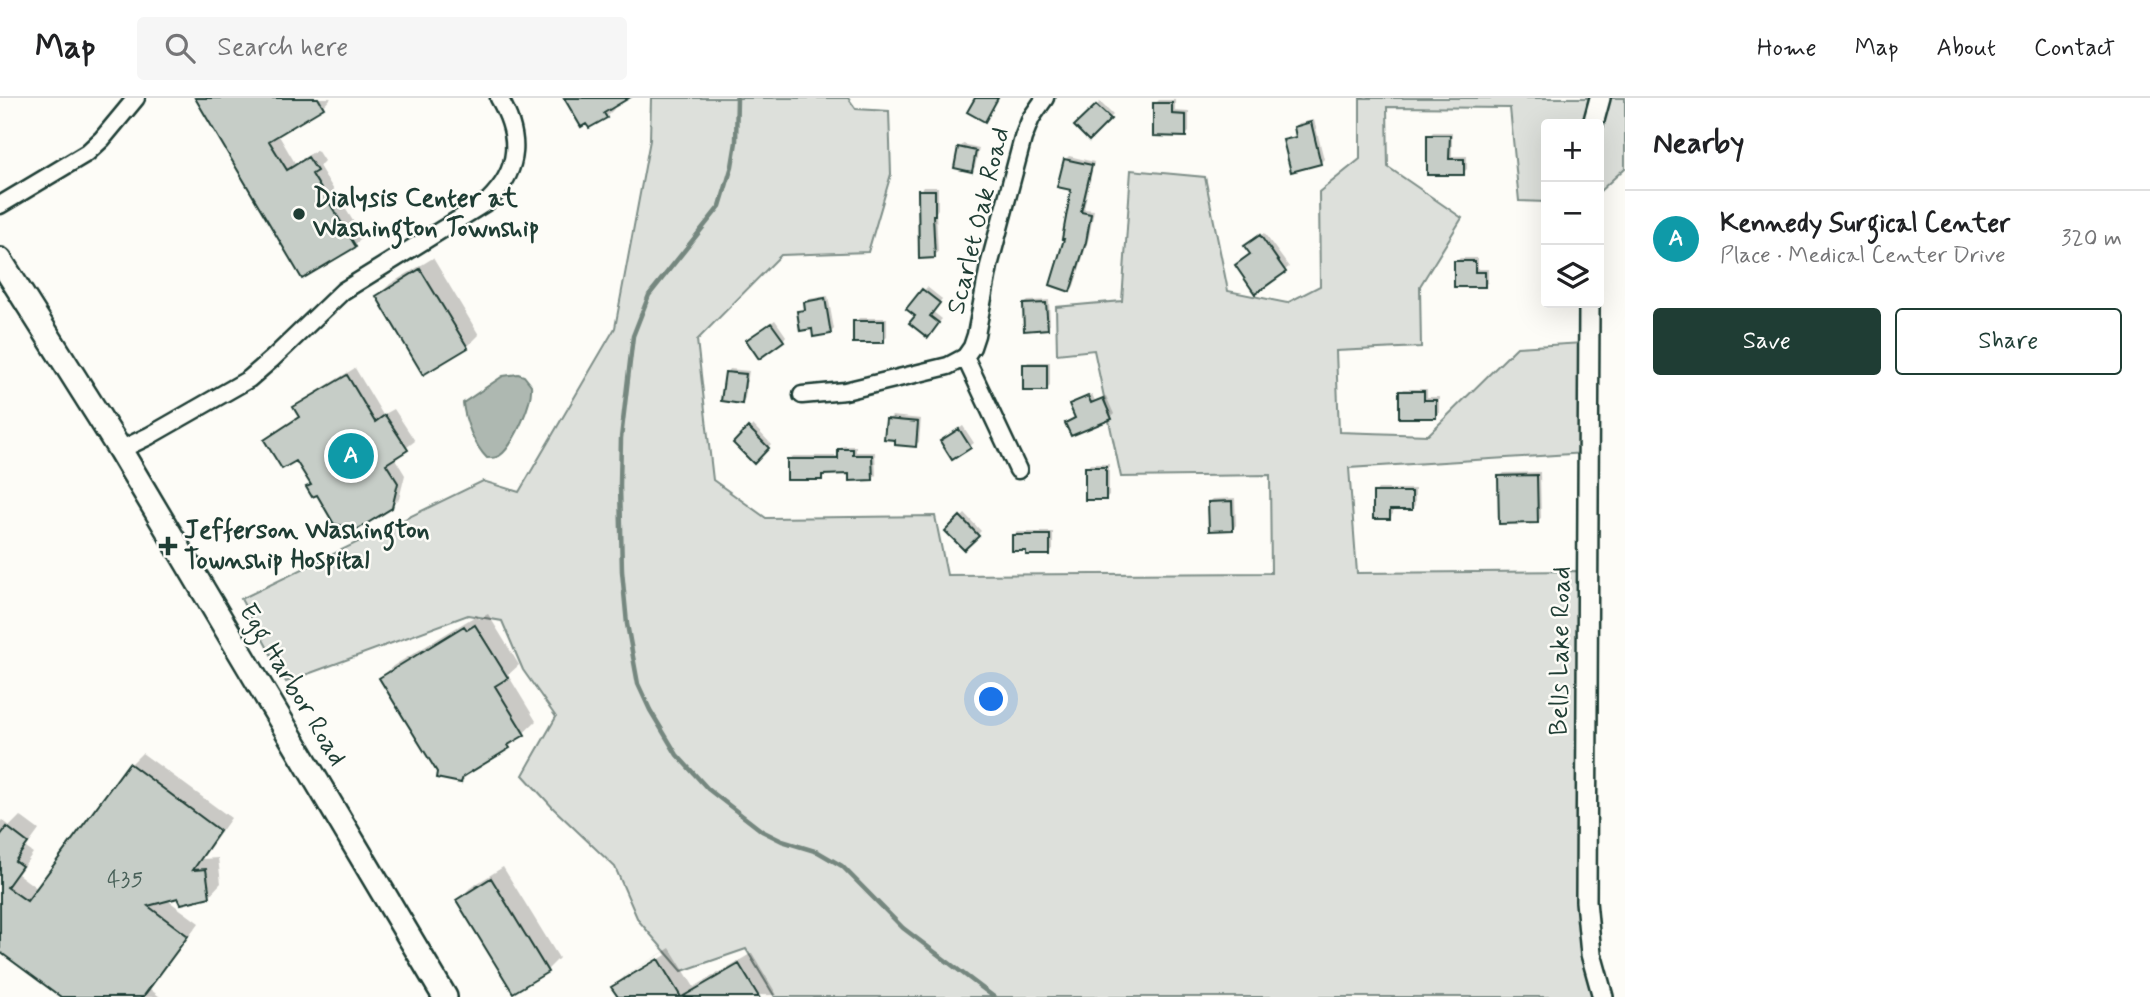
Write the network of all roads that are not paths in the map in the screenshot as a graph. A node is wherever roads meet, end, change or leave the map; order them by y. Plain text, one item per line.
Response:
1 (136, 98) edge
2 (499, 98) edge
3 (1045, 98) edge
4 (1600, 98) edge
5 (1594, 119) edge
6 (0, 205) edge
7 (0, 260) edge
8 (1589, 308) edge
9 (965, 357) junction
10 (802, 395) dead end
11 (120, 450) junction
12 (1018, 470) dead end
13 (445, 997) edge
14 (1604, 997) edge

1 - 6 street
2 - 11 street
3 - 9 street, Scarlet Oak Road
4 - 5 street
7 - 11 main road, Egg Harbor Road
8 - 14 street, Bells Lake Road
9 - 10 street
9 - 12 street
11 - 13 main road, Egg Harbor Road

